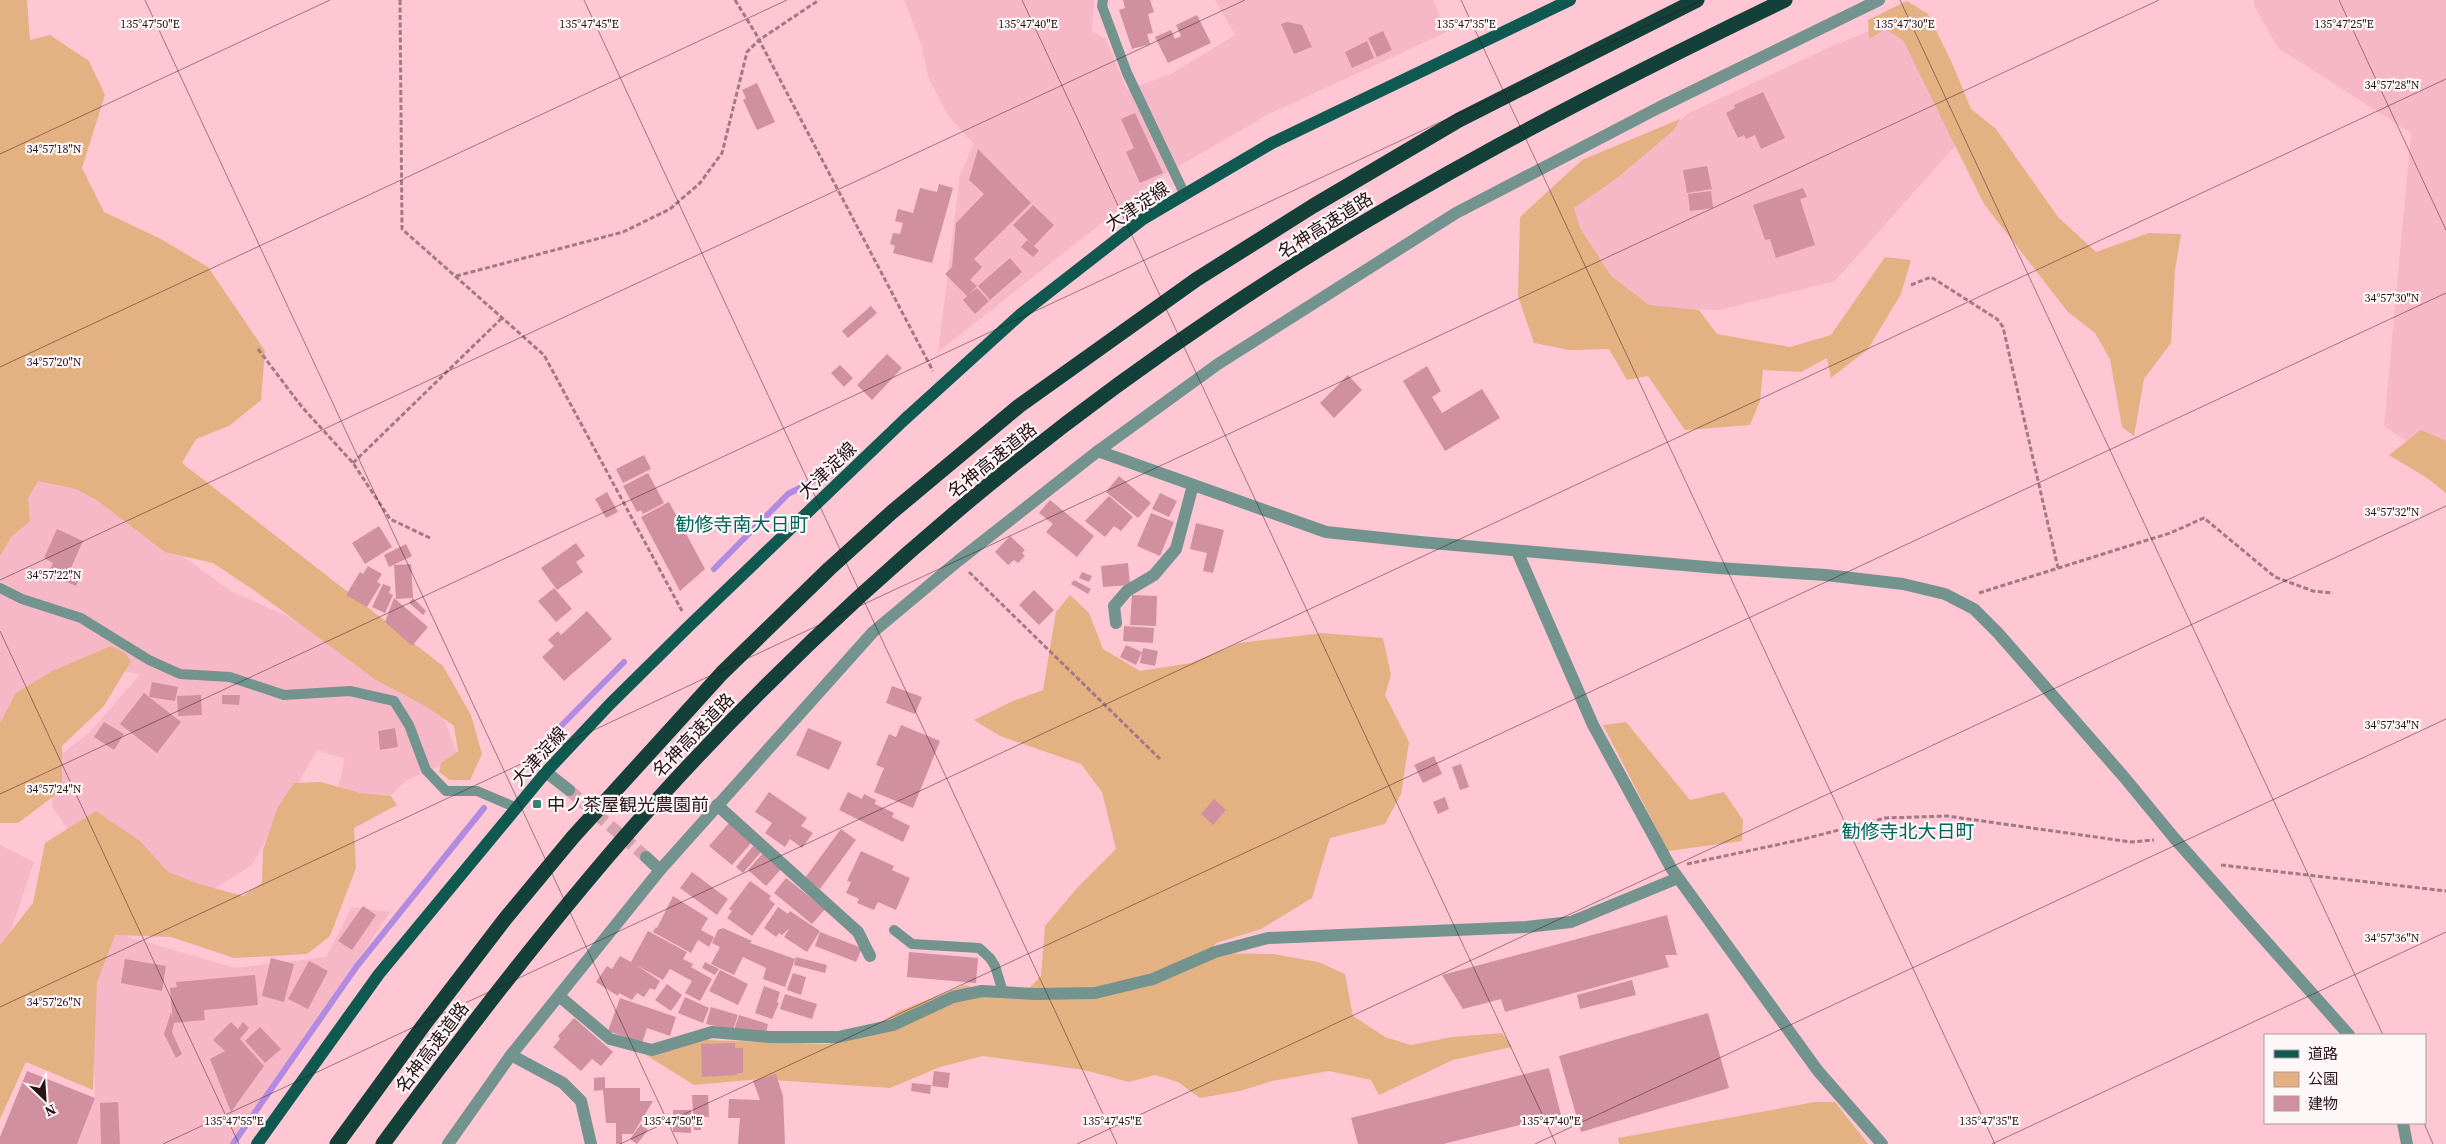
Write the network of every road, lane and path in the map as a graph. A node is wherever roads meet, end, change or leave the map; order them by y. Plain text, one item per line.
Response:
1 (400, 0) edge
2 (735, 0) edge
3 (819, 0) edge
4 (1103, 0) edge
5 (1570, 0) edge
6 (1697, 0) edge
7 (1785, 0) edge
8 (1879, 0) edge
9 (1555, 3) edge
10 (759, 40) junction
11 (1185, 195) junction
12 (455, 277) junction
13 (1911, 285) dead end
14 (502, 318) junction
15 (258, 349) dead end
16 (942, 387) junction
17 (1098, 451) junction
18 (352, 463) junction
19 (1193, 485) junction
20 (430, 538) dead end
21 (1517, 551) junction
22 (958, 562) junction
23 (2058, 568) junction
24 (0, 588) edge
25 (2333, 593) dead end
26 (1960, 602) junction
27 (1116, 623) dead end
28 (690, 626) junction
29 (1160, 760) dead end
30 (546, 772) junction
31 (569, 790) tunnel mouth
32 (717, 805) junction
33 (516, 808) junction
34 (2174, 839) junction
35 (646, 857) tunnel mouth
36 (2197, 862) junction
37 (660, 870) junction
38 (1674, 873) junction
39 (2446, 891) edge
40 (894, 930) dead end
41 (870, 956) dead end
42 (1003, 992) junction
43 (558, 996) junction
44 (2348, 1034) edge
45 (511, 1055) junction
46 (2403, 1124) edge
47 (257, 1144) edge
48 (337, 1144) edge
49 (383, 1144) edge
50 (448, 1144) edge
51 (591, 1144) edge
52 (1882, 1144) edge
53 (2407, 1144) edge

1 - 12 path
2 - 10 path
3 - 10 path
4 - 11 lane
5 - 9 main road, 大津淀線
6 - 48 highway, 名神高速道路
7 - 49 highway, 名神高速道路
8 - 17 street
9 - 11 main road, 大津淀線
10 - 12 path
10 - 16 path
11 - 16 main road, 大津淀線
12 - 14 path
13 - 23 path
14 - 18 path
14 - 28 path
15 - 18 path
16 - 28 main road, 大津淀線
17 - 19 street
17 - 22 street
18 - 20 path
19 - 21 street
19 - 27 street
21 - 26 street
21 - 38 street
22 - 29 path
22 - 32 street
23 - 25 path
23 - 26 path
24 - 33 lane
26 - 34 street
28 - 30 main road, 大津淀線
30 - 31 street
30 - 33 main road, 大津淀線
32 - 37 street
32 - 41 street
33 - 47 main road, 大津淀線
34 - 36 street
34 - 38 path
35 - 37 street
36 - 39 path
36 - 44 street
37 - 43 street
38 - 42 street
38 - 52 street
40 - 42 lane
42 - 43 street
43 - 45 street
45 - 50 street
45 - 51 street
46 - 53 street

